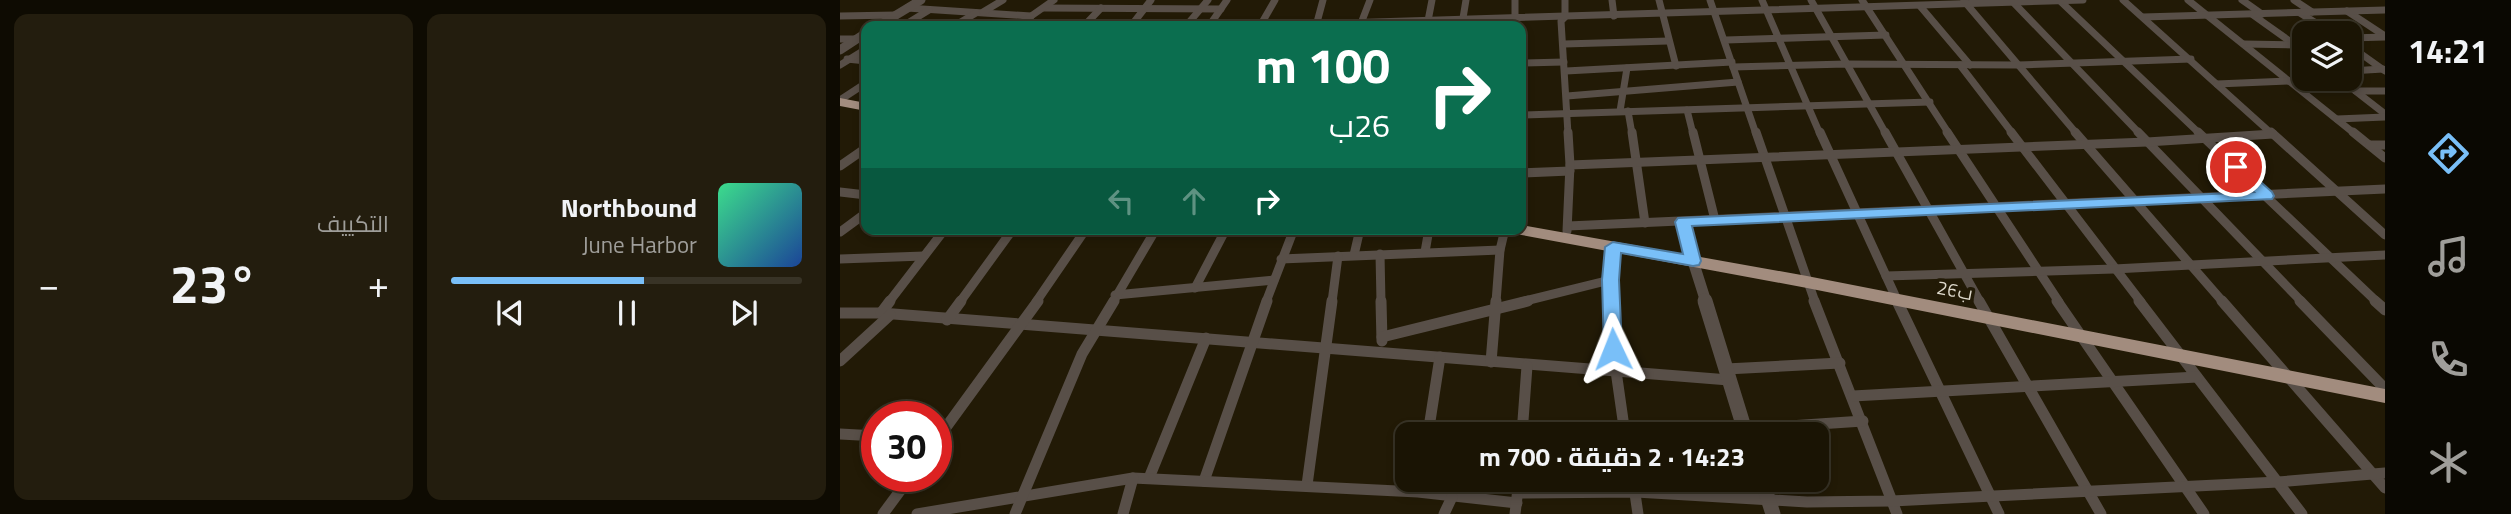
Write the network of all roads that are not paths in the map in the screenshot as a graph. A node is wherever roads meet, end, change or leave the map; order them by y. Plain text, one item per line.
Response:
1 (921, 0) edge
2 (1003, 0) edge
3 (1054, 0) edge
4 (1151, 0) edge
5 (1208, 0) edge
6 (1227, 0) edge
7 (1275, 0) edge
8 (1323, 0) edge
9 (1370, 0) edge
10 (1432, 0) edge
11 (1466, 0) edge
12 (1516, 0) edge
13 (1565, 0) edge
14 (1612, 0) edge
15 (1659, 0) edge
16 (1710, 0) edge
17 (1762, 0) edge
18 (1811, 0) edge
19 (2060, 0) edge
20 (2083, 0) edge
21 (2123, 0) edge
22 (2188, 0) edge
23 (2242, 0) edge
24 (2294, 0) edge
25 (2012, 1) edge
26 (1965, 2) edge
27 (1865, 4) edge
28 (1920, 6) junction
29 (907, 8) junction
30 (1044, 8) junction
31 (1101, 8) junction
32 (1144, 8) junction
33 (1201, 9) junction
34 (1221, 9) junction
35 (1816, 9) junction
36 (929, 10) junction
37 (2385, 10) edge
38 (1767, 11) junction
39 (2347, 11) junction
40 (1715, 12) junction
41 (2312, 12) junction
42 (979, 13) junction
43 (2300, 13) junction
44 (1661, 14) junction
45 (2253, 14) junction
46 (2262, 14) junction
47 (896, 15) junction
48 (2206, 15) junction
49 (840, 16) edge
50 (1031, 16) junction
51 (1614, 16) junction
52 (1565, 17) junction
53 (2143, 17) junction
54 (1515, 19) junction
55 (886, 21) edge
56 (911, 21) edge
57 (964, 21) edge
58 (1024, 21) edge
59 (1089, 21) edge
60 (1135, 21) edge
61 (1190, 21) edge
62 (1213, 21) edge
63 (1263, 21) edge
64 (1317, 21) edge
65 (1361, 21) edge
66 (1427, 21) edge
67 (1463, 21) edge
68 (1489, 21) edge
69 (2313, 21) edge
70 (1886, 35) junction
71 (861, 36) edge
72 (2385, 36) edge
73 (1832, 37) junction
74 (2362, 37) edge
75 (1780, 39) junction
76 (840, 40) edge
77 (856, 40) junction
78 (1726, 40) junction
79 (1668, 41) junction
80 (2292, 43) edge
81 (1564, 44) junction
82 (2243, 44) junction
83 (2292, 45) edge
84 (840, 50) edge
85 (861, 51) edge
86 (2362, 54) edge
87 (844, 59) edge
88 (2191, 60) junction
89 (2122, 61) junction
90 (1526, 63) edge
91 (2070, 63) junction
92 (1733, 64) junction
93 (1846, 64) junction
94 (1904, 64) junction
95 (840, 65) edge
96 (1790, 65) junction
97 (1965, 65) junction
98 (2018, 65) junction
99 (1565, 66) junction
100 (1675, 66) junction
101 (1627, 68) junction
102 (2384, 70) edge
103 (2362, 71) edge
104 (2290, 81) junction
105 (1738, 82) junction
106 (2217, 85) junction
107 (861, 86) edge
108 (1623, 91) junction
109 (2356, 91) edge
110 (2362, 91) edge
111 (2385, 91) edge
112 (1567, 96) junction
113 (840, 101) edge
114 (1930, 102) junction
115 (1870, 104) junction
116 (861, 106) edge
117 (1807, 106) junction
118 (1746, 108) junction
119 (1686, 110) junction
120 (1624, 111) junction
121 (1567, 114) junction
122 (1526, 115) edge
123 (2385, 116) edge
124 (2337, 119) junction
125 (2273, 134) junction
126 (2206, 138) junction
127 (2147, 142) junction
128 (2085, 144) junction
129 (2370, 145) junction
130 (2385, 145) edge
131 (2022, 146) junction
132 (1959, 149) junction
133 (861, 151) edge
134 (1895, 151) junction
135 (1830, 154) junction
136 (1764, 157) junction
137 (2385, 158) edge
138 (1701, 159) junction
139 (1638, 163) junction
140 (840, 166) edge
141 (1570, 168) junction
142 (1526, 172) edge
143 (2385, 189) edge
144 (2336, 191) junction
145 (840, 192) edge
146 (861, 194) edge
147 (2267, 196) junction
148 (2202, 198) junction
149 (2135, 200) junction
150 (2065, 204) junction
151 (1997, 206) junction
152 (1928, 209) junction
153 (1857, 213) junction
154 (1783, 216) junction
155 (861, 217) edge
156 (1715, 220) junction
157 (1683, 222) junction
158 (1645, 223) junction
159 (1526, 230) edge
160 (840, 232) edge
161 (1567, 232) junction
162 (940, 235) edge
163 (1009, 235) edge
164 (1082, 235) edge
165 (1152, 235) edge
166 (1223, 235) edge
167 (1291, 235) edge
168 (1359, 235) edge
169 (1428, 235) edge
170 (1504, 235) edge
171 (2385, 235) edge
172 (1613, 247) junction
173 (1500, 250) junction
174 (1425, 252) junction
175 (1354, 254) junction
176 (1380, 254) junction
177 (2380, 255) edge
178 (924, 256) junction
179 (1338, 256) junction
180 (2330, 257) junction
181 (840, 259) edge
182 (1281, 259) junction
183 (2263, 260) junction
184 (1693, 261) junction
185 (2191, 265) junction
186 (2385, 266) edge
187 (2115, 269) junction
188 (2037, 271) junction
189 (1964, 275) junction
190 (1886, 276) junction
191 (1274, 280) junction
192 (1610, 280) junction
193 (1807, 282) junction
194 (1195, 288) junction
195 (1115, 295) junction
196 (1899, 301) junction
197 (1494, 309) junction
198 (2385, 310) edge
199 (840, 313) edge
200 (886, 314) junction
201 (1989, 318) junction
202 (947, 320) junction
203 (1021, 325) junction
204 (1095, 331) junction
205 (1382, 337) junction
206 (2082, 337) junction
207 (1206, 338) junction
208 (1252, 342) junction
209 (1327, 348) junction
210 (1380, 351) junction
211 (2181, 355) junction
212 (1440, 358) junction
213 (840, 361) edge
214 (1491, 362) junction
215 (1840, 363) junction
216 (1527, 366) junction
217 (1614, 373) junction
218 (1727, 374) junction
219 (2288, 376) junction
220 (2197, 377) junction
221 (2115, 383) junction
222 (2030, 387) junction
223 (2385, 389) edge
224 (1938, 390) junction
225 (1853, 396) junction
226 (2385, 396) edge
227 (952, 418) edge
228 (1863, 421) junction
229 (1430, 422) edge
230 (1523, 422) edge
231 (1623, 422) edge
232 (1742, 422) edge
233 (1829, 424) edge
234 (840, 434) edge
235 (861, 435) edge
236 (2379, 473) edge
237 (1133, 478) junction
238 (1149, 478) junction
239 (1205, 481) junction
240 (2278, 482) junction
241 (1307, 485) junction
242 (1395, 486) edge
243 (2185, 486) junction
244 (2385, 488) edge
245 (2088, 490) junction
246 (899, 492) edge
247 (1436, 492) edge
248 (1570, 492) edge
249 (1635, 492) edge
250 (1673, 492) edge
251 (1990, 495) junction
252 (1451, 497) junction
253 (1517, 497) edge
254 (1020, 499) junction
255 (1892, 501) junction
256 (1771, 507) edge
257 (883, 514) edge
258 (917, 514) edge
259 (1015, 514) edge
260 (1122, 514) edge
261 (1444, 514) edge
262 (1638, 514) edge
263 (1897, 514) edge
264 (1998, 514) edge
265 (2101, 514) edge
266 (2204, 514) edge
267 (2302, 514) edge

1 - 29 street
2 - 42 street
3 - 30 street
4 - 32 street
5 - 33 street
6 - 34 street
7 - 63 street
8 - 64 street
9 - 65 street
10 - 66 street
11 - 67 street
12 - 54 street
13 - 52 street
14 - 51 street
15 - 44 street
16 - 40 street
17 - 38 street
18 - 35 street
19 - 20 street
19 - 25 street
19 - 89 street
21 - 53 street
22 - 48 street
23 - 46 street
24 - 41 street
25 - 26 street
25 - 91 street
26 - 28 street
26 - 98 street
27 - 28 street
27 - 35 street
27 - 70 street
28 - 97 street
29 - 36 street
29 - 47 street
30 - 31 street
30 - 50 street
31 - 32 street
31 - 59 street
32 - 33 street
32 - 60 street
33 - 34 street
33 - 61 street
34 - 62 street
35 - 38 street
35 - 73 street
36 - 42 street
36 - 56 street
37 - 39 street
38 - 40 street
38 - 75 street
39 - 41 street
39 - 72 street
40 - 44 street
40 - 78 street
41 - 43 street
42 - 50 street
42 - 57 street
43 - 46 street
43 - 69 street
44 - 51 street
44 - 79 street
45 - 46 street
45 - 48 street
45 - 80 street
47 - 49 street
47 - 55 street
48 - 53 street
48 - 82 street
50 - 58 street
51 - 52 street
52 - 54 street
52 - 81 street
53 - 88 street
54 - 68 street
70 - 73 street
70 - 94 street
71 - 77 street
72 - 74 street
73 - 75 street
73 - 93 street
75 - 78 street
75 - 96 street
76 - 77 street
77 - 84 street
78 - 92 street
79 - 81 street
79 - 100 street
81 - 99 street
82 - 83 street
82 - 104 street
85 - 87 street
86 - 102 street
87 - 95 street
88 - 89 street
88 - 106 street
89 - 91 street
89 - 126 street
90 - 99 street
91 - 98 street
91 - 127 street
92 - 96 street
92 - 100 street
92 - 105 street
93 - 94 street
93 - 96 street
93 - 115 street
94 - 97 street
94 - 114 street
96 - 117 street
97 - 98 street
97 - 131 street
98 - 128 street
99 - 101 street
99 - 112 street
100 - 101 street
101 - 108 street
102 - 103 street
104 - 106 street
104 - 124 street
105 - 108 street
105 - 118 street
106 - 125 street
107 - 113 street
108 - 112 street
108 - 120 street
109 - 123 street
110 - 111 street
112 - 121 street
113 - 116 highway
114 - 115 street
114 - 132 street
115 - 117 street
115 - 134 street
117 - 118 street
117 - 135 street
118 - 119 street
118 - 136 street
119 - 120 street
119 - 138 street
120 - 121 street
120 - 139 street
121 - 122 street
121 - 141 street
123 - 124 street
124 - 129 street
125 - 126 street
125 - 144 street
126 - 127 street
126 - 147 street
127 - 128 street
127 - 148 street
128 - 131 street
128 - 149 street
129 - 130 street
129 - 137 street
131 - 132 street
131 - 150 street
132 - 134 street
132 - 151 street
133 - 140 street
134 - 135 street
134 - 152 street
135 - 136 street
135 - 153 street
136 - 138 street
136 - 154 street
138 - 139 street
138 - 156 street
139 - 141 street
139 - 158 street
141 - 142 street
141 - 161 street
143 - 144 street
144 - 147 street
144 - 171 street
145 - 146 street
147 - 148 street
147 - 180 street
148 - 149 street
148 - 183 street
149 - 150 street
149 - 185 street
150 - 151 street
150 - 187 street
151 - 152 street
151 - 188 street
152 - 153 street
152 - 189 street
153 - 154 street
153 - 190 street
154 - 156 street
154 - 193 street
155 - 160 street
156 - 157 street
157 - 158 street
157 - 184 street
158 - 161 street
159 - 161 highway, 26ب
161 - 172 highway, 26ب
162 - 178 street
163 - 202 street
164 - 203 street
165 - 195 street
166 - 194 street
167 - 182 street
168 - 175 street
169 - 174 street
170 - 173 street
172 - 184 highway, 26ب
172 - 192 street
173 - 174 street
173 - 197 street
174 - 176 street
175 - 176 street
175 - 179 street
176 - 205 street
177 - 180 street
177 - 186 street
178 - 181 street
178 - 200 street
179 - 182 street
179 - 209 street
180 - 183 street
180 - 198 street
182 - 191 street
183 - 185 street
183 - 223 street
184 - 193 highway, 26ب
184 - 218 street
185 - 187 street
185 - 219 street
187 - 188 street
187 - 211 street
188 - 189 street
188 - 206 street
189 - 190 street
189 - 201 street
190 - 196 street
191 - 194 street
191 - 208 street
192 - 197 street
192 - 217 street
193 - 196 highway, 26ب
193 - 215 street
194 - 195 street
195 - 204 street
196 - 201 highway, 26ب
196 - 224 street
197 - 205 street
197 - 214 street
199 - 200 street
200 - 202 street
200 - 213 street
201 - 206 highway, 26ب
201 - 222 street
202 - 203 street
203 - 204 street
203 - 227 street
204 - 207 street
204 - 254 street
205 - 210 street
206 - 211 highway, 26ب
206 - 221 street
207 - 208 street
207 - 238 street
208 - 209 street
208 - 239 street
209 - 210 street
209 - 241 street
210 - 212 street
211 - 219 highway, 26ب
211 - 220 street
212 - 214 street
212 - 229 street
214 - 216 street
215 - 218 street
215 - 225 street
216 - 217 street
216 - 230 street
217 - 218 street
217 - 231 street
218 - 232 street
219 - 226 highway, 26ب
219 - 236 street
220 - 221 street
220 - 240 street
221 - 222 street
221 - 243 street
222 - 224 street
222 - 245 street
224 - 225 street
224 - 251 street
225 - 228 street
228 - 233 street
228 - 255 street
234 - 235 street
236 - 240 street
236 - 244 street
237 - 238 street
237 - 254 street
237 - 260 street
238 - 239 street
239 - 241 street
240 - 243 street
240 - 267 street
241 - 242 street
243 - 245 street
243 - 266 street
245 - 251 street
245 - 265 street
246 - 257 street
247 - 252 street
248 - 253 street
249 - 262 street
250 - 256 street
251 - 255 street
251 - 264 street
252 - 253 street
252 - 261 street
254 - 258 street
254 - 259 street
255 - 256 street
255 - 263 street

